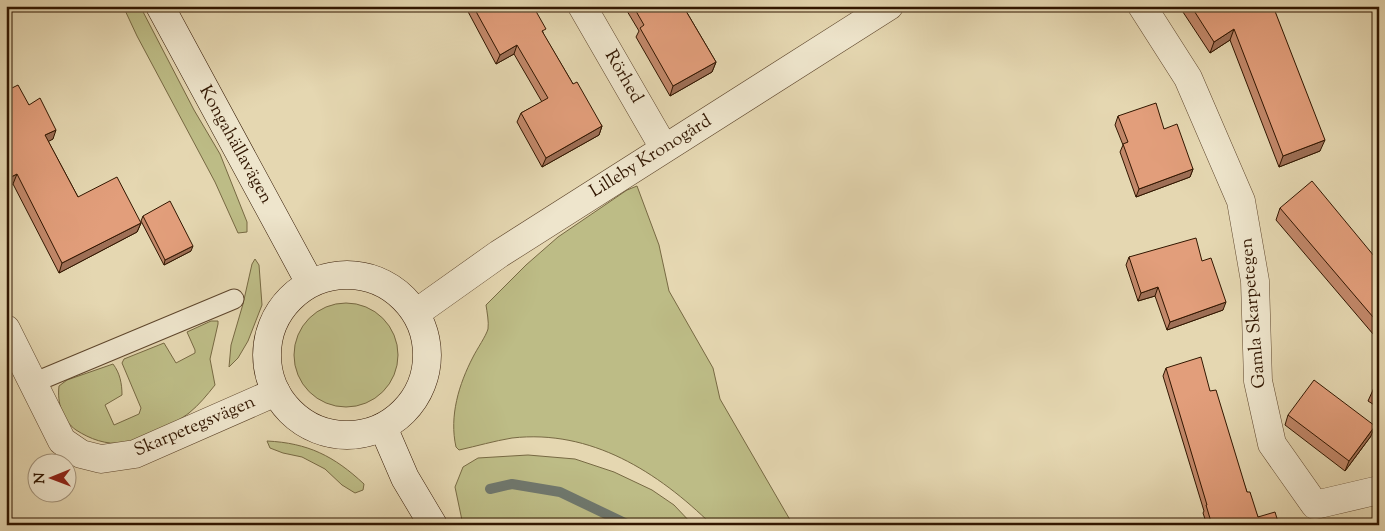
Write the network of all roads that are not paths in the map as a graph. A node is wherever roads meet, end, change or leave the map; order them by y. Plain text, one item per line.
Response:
1 (160, 6) edge
2 (582, 6) edge
3 (889, 6) edge
4 (1142, 6) edge
5 (664, 148) junction
6 (310, 283) junction
7 (234, 299) dead end
8 (416, 313) junction
9 (6, 329) edge
10 (33, 384) junction
11 (276, 392) junction
12 (383, 427) junction
13 (1379, 490) edge
14 (433, 525) edge

1 - 6 street, Kongahällavägen
2 - 5 street, Rörhed
3 - 5 street, Lilleby Kronogård
4 - 13 street, Gamla Skarpetegen
5 - 8 street, Lilleby Kronogård
6 - 8 street
6 - 11 street
7 - 10 lane
8 - 12 street
9 - 10 street, Skarpetegsvägen
10 - 11 street, Skarpetegsvägen
11 - 12 street
12 - 14 street

